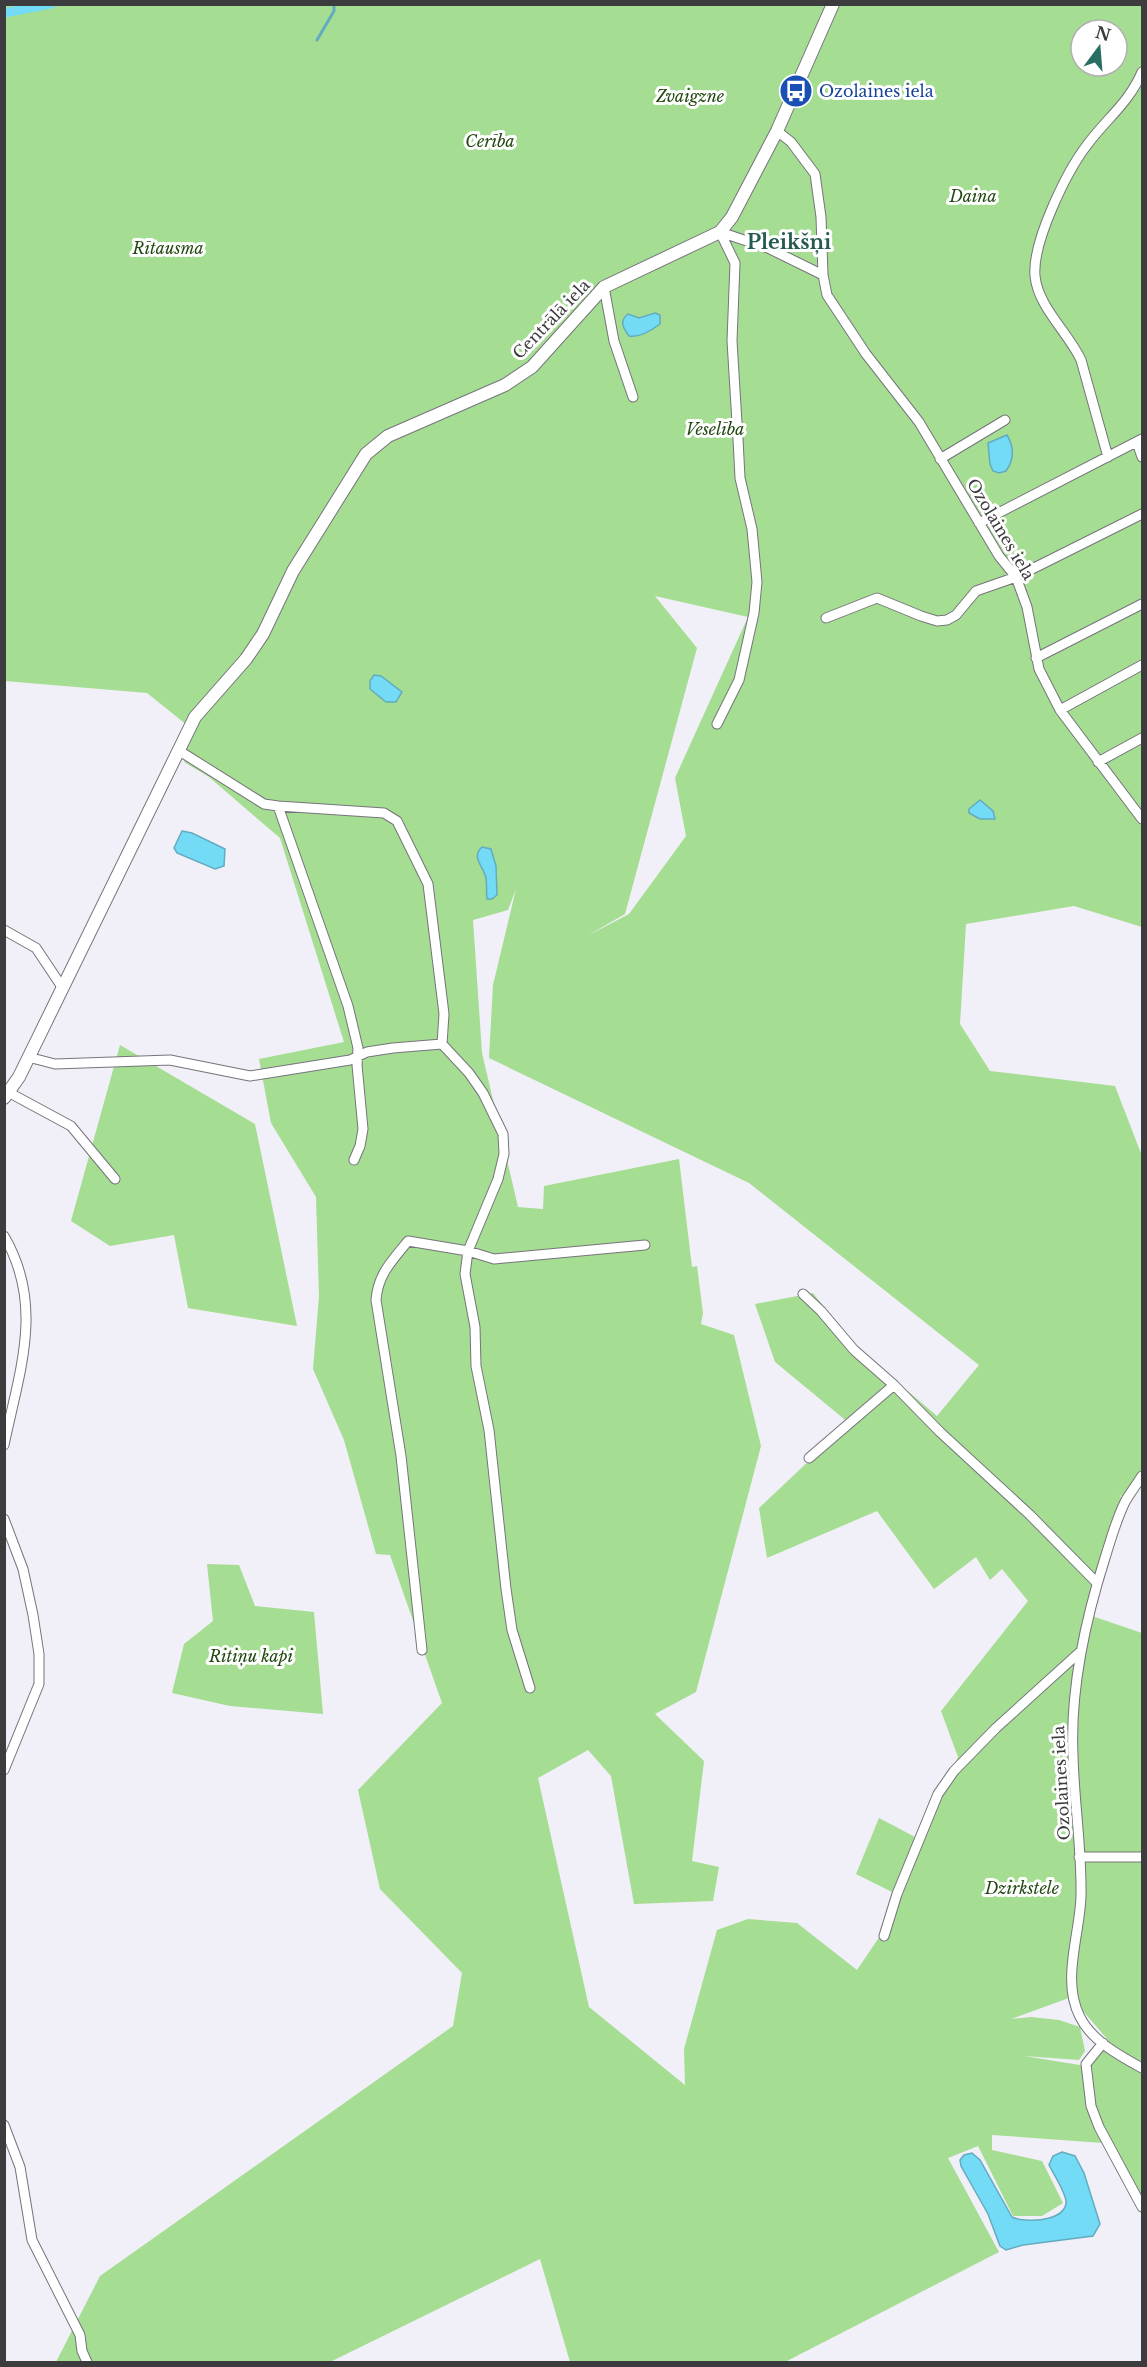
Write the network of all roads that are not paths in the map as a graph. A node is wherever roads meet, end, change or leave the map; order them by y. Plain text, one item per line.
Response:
1 (833, 4) edge
2 (1143, 72) edge
3 (777, 131) junction
4 (720, 232) junction
5 (823, 275) junction
6 (604, 287) junction
7 (633, 397) dead end
8 (1005, 420) dead end
9 (1140, 440) edge
10 (1108, 457) junction
11 (1143, 457) edge
12 (940, 459) junction
13 (1143, 514) edge
14 (979, 523) junction
15 (1016, 577) junction
16 (1142, 607) edge
17 (826, 618) dead end
18 (1036, 658) junction
19 (1143, 665) edge
20 (1060, 710) junction
21 (717, 723) dead end
22 (1143, 738) edge
23 (178, 750) junction
24 (1098, 762) junction
25 (278, 806) junction
26 (1143, 819) edge
27 (4, 930) edge
28 (62, 987) junction
29 (442, 1044) junction
30 (357, 1056) junction
31 (28, 1057) junction
32 (6, 1095) edge
33 (354, 1160) dead end
34 (116, 1179) dead end
35 (4, 1236) edge
36 (645, 1245) dead end
37 (468, 1251) junction
38 (803, 1294) dead end
39 (894, 1385) junction
40 (4, 1444) edge
41 (809, 1458) dead end
42 (1143, 1476) edge
43 (4, 1519) edge
44 (1097, 1583) junction
45 (422, 1650) dead end
46 (1081, 1651) junction
47 (530, 1688) dead end
48 (4, 1770) edge
49 (1079, 1857) junction
50 (1143, 1857) edge
51 (884, 1936) dead end
52 (1103, 2043) junction
53 (1143, 2068) edge
54 (4, 2125) edge
55 (1143, 2207) edge
56 (87, 2362) edge

1 - 3 street, Centrālā iela
2 - 10 street
3 - 4 street, Centrālā iela
3 - 5 street, Ozolaines iela
4 - 5 street
4 - 6 street, Centrālā iela
4 - 21 street
5 - 12 street, Ozolaines iela
6 - 7 street
6 - 23 street, Centrālā iela
8 - 12 street
9 - 10 street
9 - 11 street
10 - 14 street
12 - 14 street, Ozolaines iela
13 - 15 street
14 - 15 street, Ozolaines iela
15 - 17 street
15 - 18 street, Ozolaines iela
16 - 18 street
18 - 20 street, Ozolaines iela
19 - 20 street
20 - 24 street, Ozolaines iela
22 - 24 street
23 - 25 street
23 - 28 street, Centrālā iela
24 - 26 street, Ozolaines iela
25 - 29 street
25 - 30 street
27 - 28 street
28 - 31 street, Centrālā iela
29 - 30 street
29 - 37 street
30 - 31 street
30 - 33 street
31 - 32 street, Centrālā iela
32 - 34 street
35 - 40 street
36 - 37 street
37 - 45 street
37 - 47 street
38 - 39 street
39 - 41 street
39 - 44 street
42 - 44 street, Ozolaines iela
43 - 48 street
44 - 46 street, Ozolaines iela
46 - 49 street, Ozolaines iela
46 - 51 street
49 - 50 street
49 - 52 street, Ozolaines iela
52 - 53 street, Ozolaines iela
52 - 55 street
54 - 56 street

